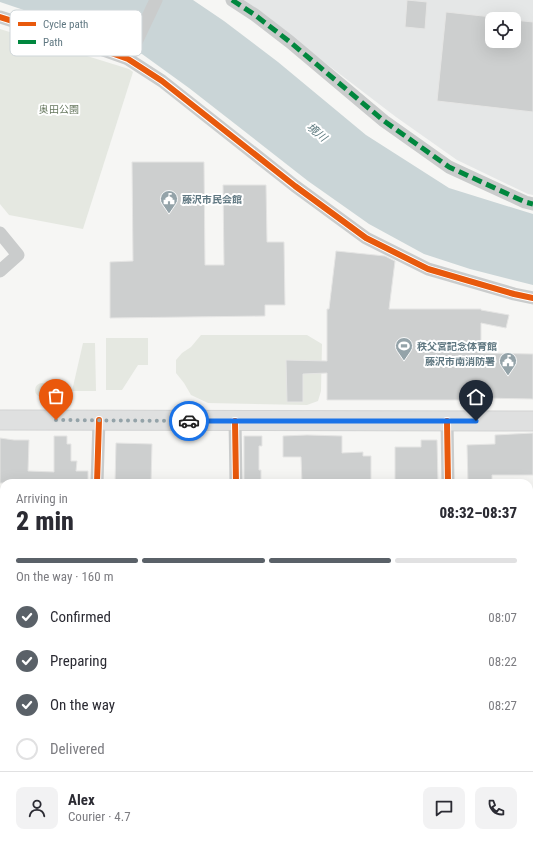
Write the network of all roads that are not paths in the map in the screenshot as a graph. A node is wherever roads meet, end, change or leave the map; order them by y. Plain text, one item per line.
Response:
1 (156, 0) edge
2 (232, 0) edge
3 (0, 17) edge
4 (10, 20) edge
5 (142, 30) edge
6 (120, 56) edge
7 (129, 56) edge
8 (128, 59) junction
9 (533, 204) edge
10 (0, 233) edge
11 (0, 271) edge
12 (533, 298) edge
13 (0, 420) edge
14 (99, 420) junction
15 (235, 421) junction
16 (447, 421) junction
17 (533, 421) edge
18 (97, 479) edge
19 (236, 479) edge
20 (448, 479) edge

1 - 5 street
2 - 9 street
3 - 4 street
6 - 8 street
7 - 8 street
8 - 12 street
10 - 11 street
13 - 14 highway
14 - 15 highway
14 - 18 street
15 - 16 highway
15 - 19 street
16 - 17 highway
16 - 20 street

